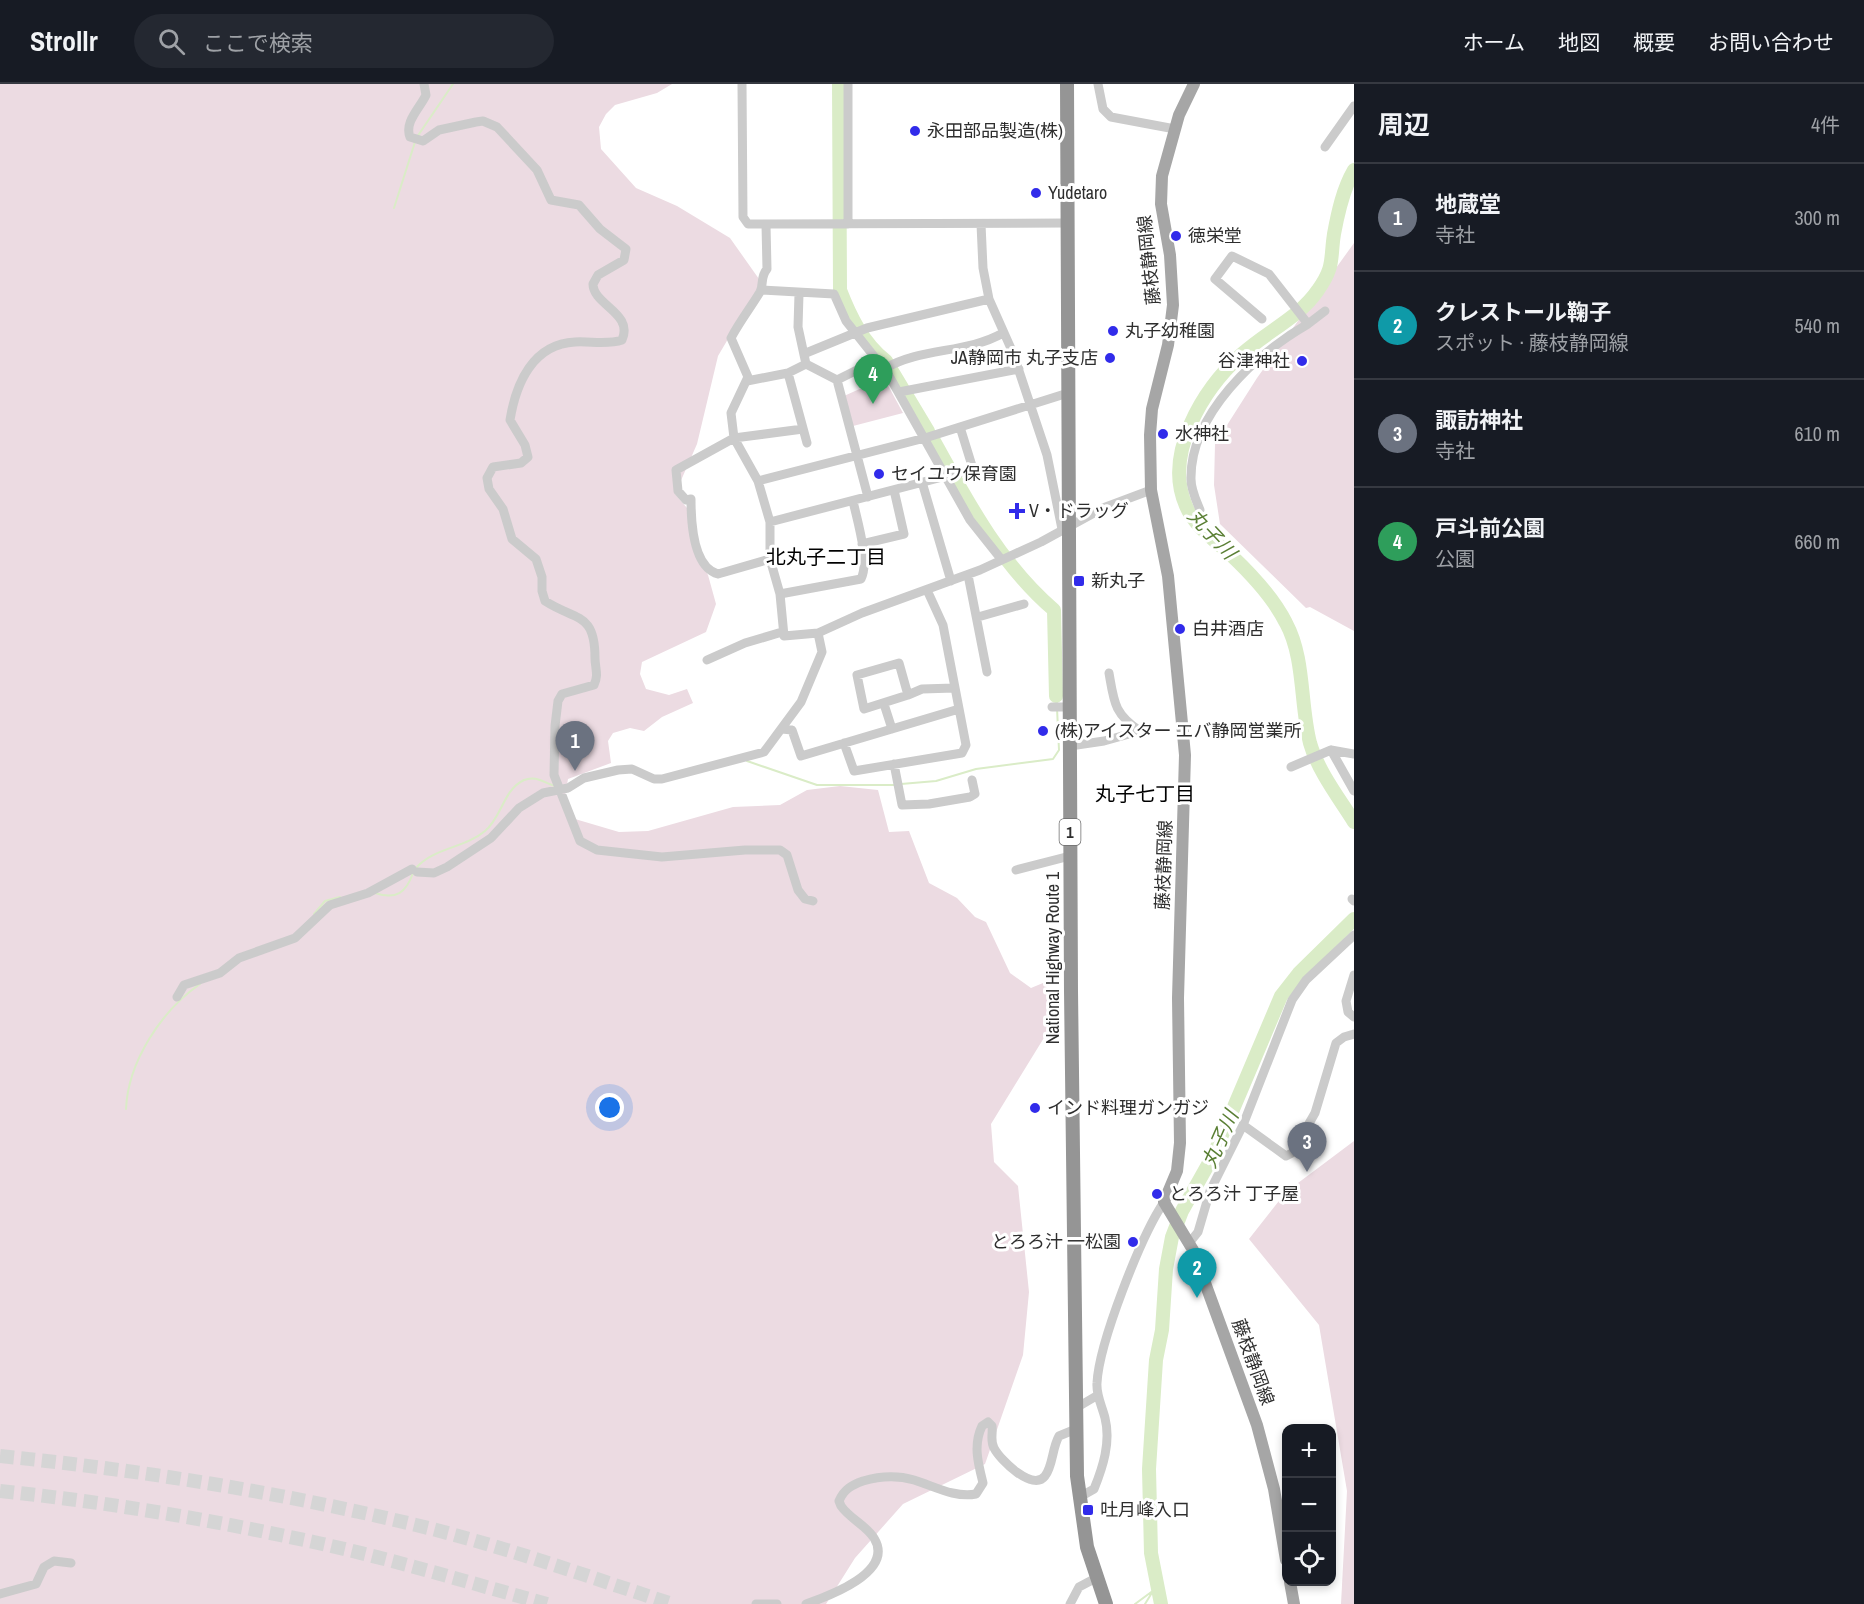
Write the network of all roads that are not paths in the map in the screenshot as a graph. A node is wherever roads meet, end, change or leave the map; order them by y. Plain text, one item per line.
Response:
1 (424, 84) edge
2 (742, 84) edge
3 (848, 84) edge
4 (1067, 84) edge
5 (1098, 84) edge
6 (1194, 84) edge
7 (1354, 106) edge
8 (1174, 129) junction
9 (1325, 147) dead end
10 (1067, 223) junction
11 (841, 224) junction
12 (981, 224) junction
13 (766, 225) junction
14 (761, 290) junction
15 (799, 294) junction
16 (989, 299) junction
17 (1325, 311) dead end
18 (1262, 319) dead end
19 (1307, 323) junction
20 (859, 331) junction
21 (1003, 333) junction
22 (806, 353) junction
23 (875, 361) junction
24 (806, 364) junction
25 (889, 367) junction
26 (1019, 369) junction
27 (788, 372) junction
28 (837, 380) junction
29 (747, 381) junction
30 (898, 392) junction
31 (1068, 393) junction
32 (1030, 405) junction
33 (960, 427) junction
34 (803, 429) junction
35 (734, 438) junction
36 (925, 438) junction
37 (807, 443) dead end
38 (857, 456) junction
39 (950, 475) junction
40 (759, 481) junction
41 (922, 482) junction
42 (894, 490) junction
43 (1152, 490) junction
44 (868, 496) junction
45 (853, 501) junction
46 (1200, 510) dead end
47 (770, 522) junction
48 (1066, 527) junction
49 (862, 544) junction
50 (1005, 557) junction
51 (770, 559) junction
52 (968, 575) junction
53 (951, 581) junction
54 (927, 591) junction
55 (780, 594) junction
56 (1024, 604) dead end
57 (978, 617) junction
58 (782, 632) junction
59 (818, 633) junction
60 (707, 660) dead end
61 (987, 672) dead end
62 (1109, 673) dead end
63 (954, 688) junction
64 (908, 695) junction
65 (884, 704) junction
66 (959, 709) junction
67 (782, 729) junction
68 (892, 729) junction
69 (844, 743) junction
70 (1070, 746) junction
71 (1330, 750) junction
72 (1354, 754) edge
73 (894, 764) junction
74 (1291, 767) dead end
75 (972, 780) dead end
76 (560, 791) junction
77 (1354, 791) edge
78 (1070, 856) junction
79 (1016, 870) dead end
80 (813, 901) dead end
81 (1354, 935) edge
82 (1354, 975) edge
83 (177, 997) dead end
84 (1354, 1017) edge
85 (1354, 1034) edge
86 (1243, 1125) junction
87 (1167, 1207) junction
88 (1188, 1239) junction
89 (1098, 1395) junction
90 (1076, 1408) junction
91 (1076, 1429) junction
92 (1078, 1498) junction
93 (1282, 1533) edge
94 (71, 1563) dead end
95 (1096, 1578) junction
96 (1291, 1586) edge
97 (0, 1594) edge
98 (756, 1604) edge
99 (777, 1604) edge
100 (806, 1604) edge
101 (1070, 1604) edge
102 (1108, 1604) edge
103 (1294, 1604) edge

1 - 76 street
2 - 13 street
3 - 11 street
4 - 10 highway, National Highway Route 1 / 1
5 - 8 street
6 - 8 main road, 藤枝静岡線
7 - 9 street
8 - 43 main road, 藤枝静岡線
10 - 12 street
10 - 31 highway, National Highway Route 1 / 1
11 - 12 street
11 - 13 street
12 - 16 street
13 - 14 street
14 - 15 street
14 - 29 street
15 - 20 street
15 - 22 street
16 - 20 street
16 - 21 street
17 - 19 street
18 - 19 street
19 - 46 street
20 - 22 street
20 - 23 street
21 - 25 street
21 - 26 street
22 - 24 street
23 - 25 street
23 - 28 street
24 - 27 street
24 - 28 street
25 - 30 street
26 - 30 street
26 - 32 street
27 - 29 street
27 - 34 street
28 - 38 street
29 - 35 street
30 - 36 street
31 - 32 street
31 - 48 highway, National Highway Route 1 / 1
32 - 33 street
32 - 48 street
33 - 36 street
33 - 39 street
34 - 35 street
34 - 37 street
35 - 40 street
35 - 51 street
36 - 38 street
36 - 39 street
38 - 40 street
38 - 44 street
39 - 41 street
39 - 50 street
40 - 47 street
41 - 42 street
41 - 53 street
42 - 44 street
42 - 49 street
43 - 48 street
43 - 87 main road, 藤枝静岡線
44 - 45 street
45 - 47 street
45 - 49 street
47 - 51 street
48 - 50 street
48 - 70 highway, National Highway Route 1 / 1
49 - 55 street
50 - 52 street
51 - 55 street
52 - 53 street
52 - 57 street
53 - 54 street
54 - 59 street
54 - 63 street
55 - 58 street
56 - 57 street
57 - 61 street
58 - 59 street
58 - 60 street
59 - 67 street
62 - 70 street
63 - 64 street
63 - 66 street
64 - 65 street
64 - 65 street
65 - 68 street
66 - 68 street
66 - 73 street
67 - 69 street
67 - 76 street
68 - 69 street
69 - 73 street
70 - 78 highway, National Highway Route 1 / 1
71 - 72 street
71 - 74 street
71 - 77 street
73 - 75 street
76 - 80 street
76 - 83 street
78 - 79 street
78 - 90 highway, National Highway Route 1 / 1
81 - 86 street
82 - 84 street
85 - 86 street
86 - 88 street
87 - 88 main road, 藤枝静岡線
87 - 89 street
88 - 93 main road, 藤枝静岡線
89 - 90 street
89 - 92 street
90 - 91 highway, National Highway Route 1 / 1
91 - 92 highway, National Highway Route 1 / 1
91 - 100 street
92 - 95 highway, National Highway Route 1 / 1
94 - 97 street
95 - 101 street
95 - 102 highway, National Highway Route 1 / 1
96 - 103 main road
98 - 99 street

